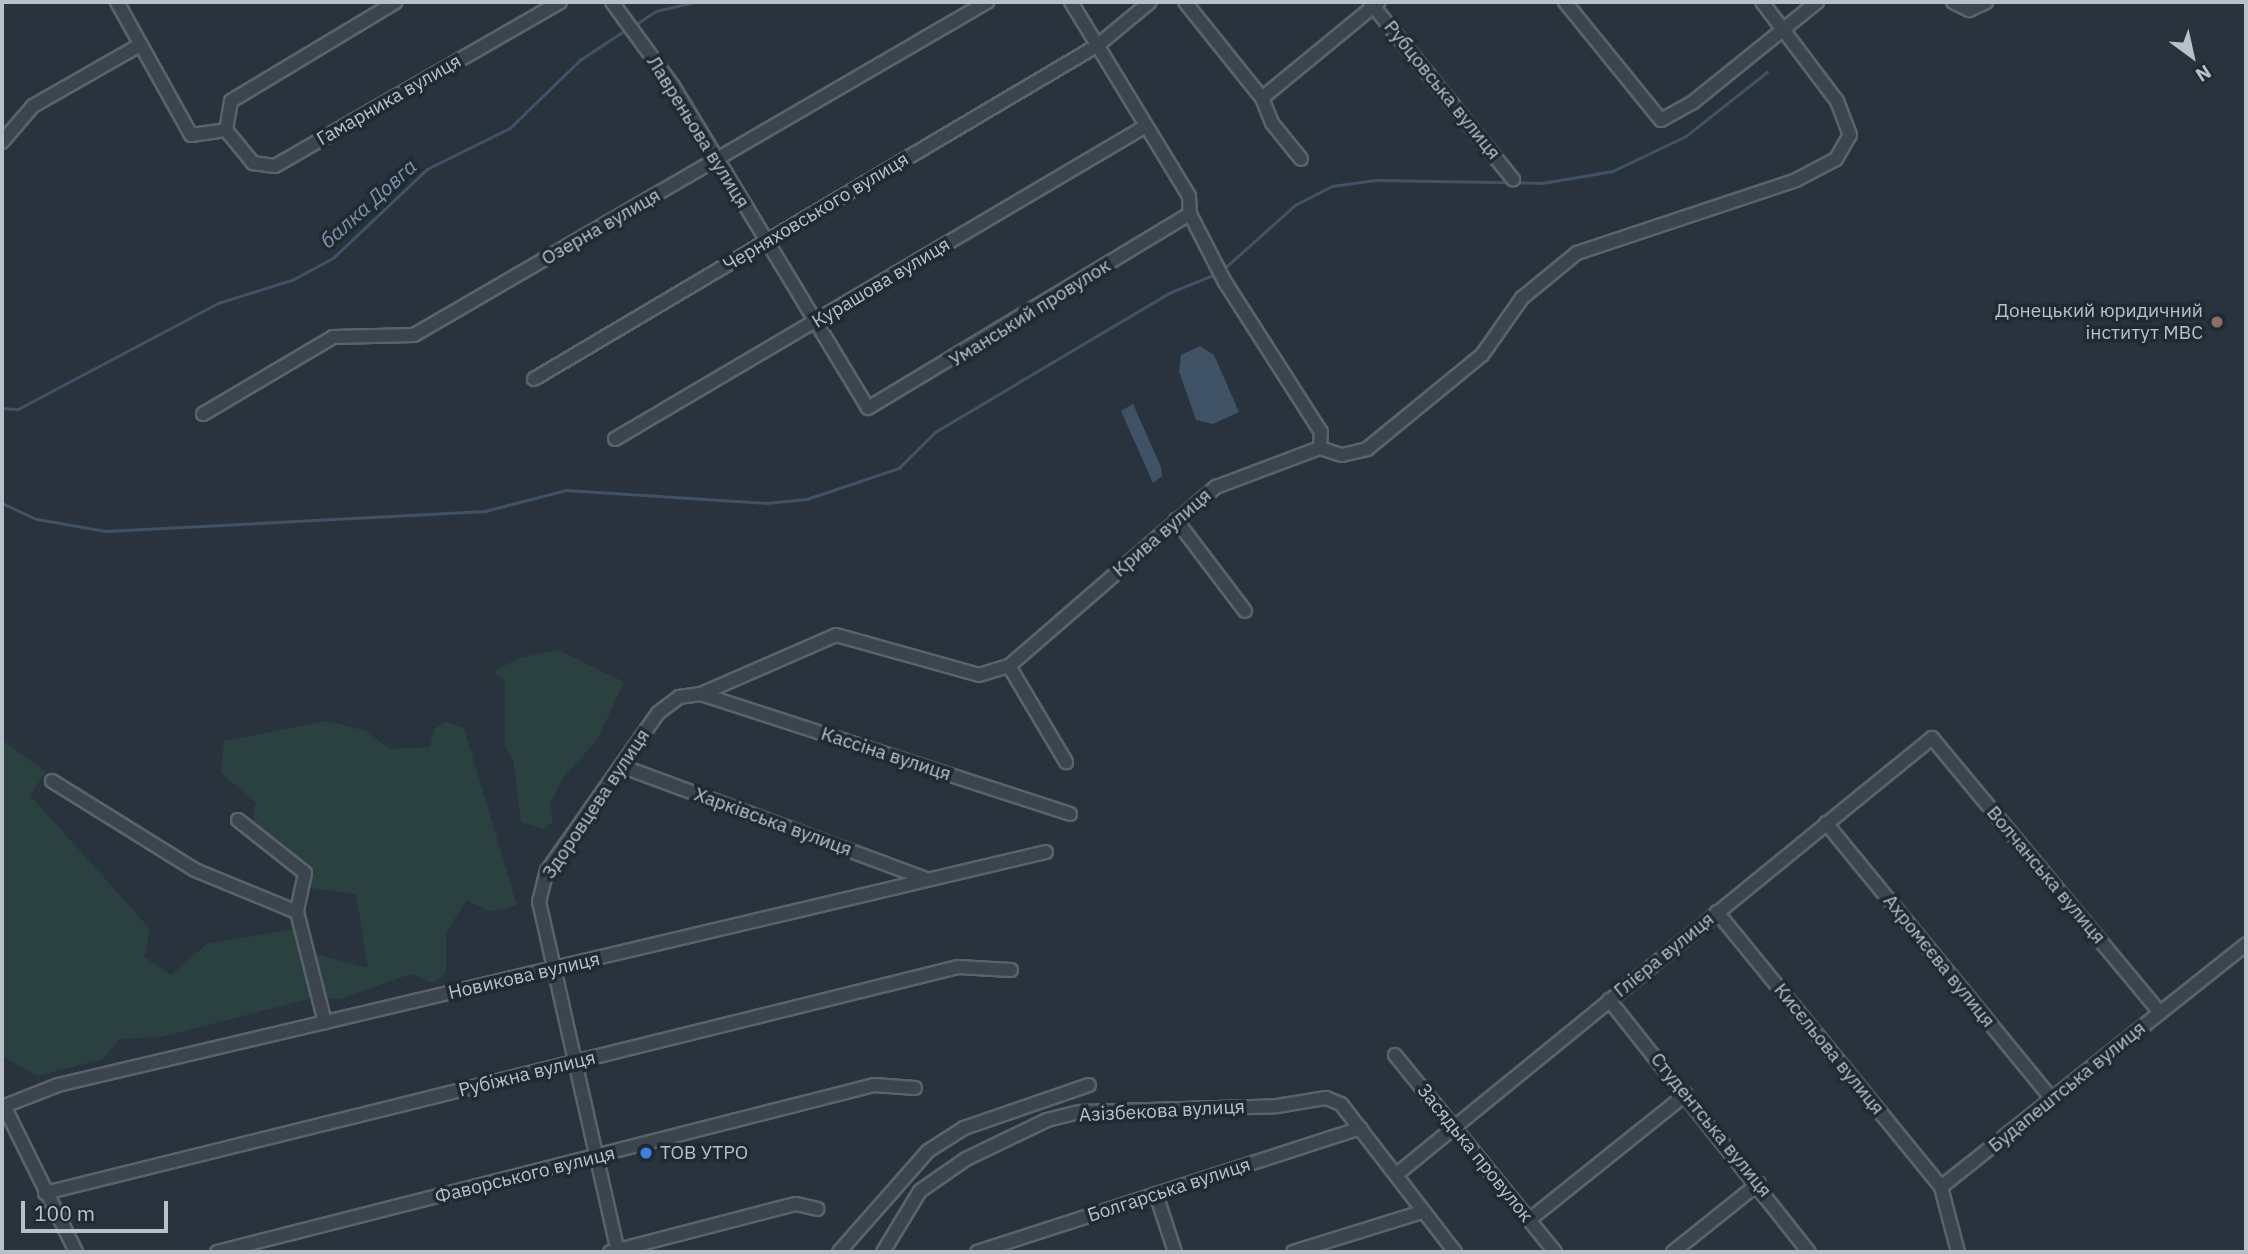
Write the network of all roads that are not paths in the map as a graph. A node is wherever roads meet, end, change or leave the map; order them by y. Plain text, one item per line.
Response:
1 (117, 2) edge
2 (396, 2) edge
3 (560, 2) edge
4 (612, 2) edge
5 (987, 2) edge
6 (1071, 2) edge
7 (1150, 2) edge
8 (1185, 2) edge
9 (1565, 2) edge
10 (1762, 2) edge
11 (1817, 2) edge
12 (1953, 2) edge
13 (1986, 2) edge
14 (1375, 3) edge
15 (1784, 29) junction
16 (140, 45) junction
17 (1097, 46) junction
18 (1262, 98) junction
19 (1146, 125) junction
20 (226, 130) junction
21 (2, 142) edge
22 (1301, 159) dead end
23 (716, 160) junction
24 (1513, 179) dead end
25 (1191, 214) junction
26 (765, 243) junction
27 (814, 324) junction
28 (534, 379) dead end
29 (868, 408) joint
30 (203, 414) dead end
31 (615, 439) dead end
32 (1320, 448) junction
33 (1177, 520) junction
34 (1245, 611) dead end
35 (836, 635) joint
36 (1009, 666) junction
37 (701, 694) junction
38 (1932, 738) joint
39 (1066, 762) dead end
40 (621, 766) junction
41 (52, 781) dead end
42 (1070, 814) dead end
43 (238, 820) dead end
44 (1826, 823) junction
45 (1046, 852) dead end
46 (925, 878) junction
47 (298, 912) junction
48 (1717, 912) junction
49 (2246, 944) edge
50 (552, 970) junction
51 (1011, 970) dead end
52 (1609, 1000) junction
53 (2160, 1013) junction
54 (325, 1023) junction
55 (1395, 1055) dead end
56 (574, 1063) junction
57 (1089, 1085) dead end
58 (915, 1088) dead end
59 (1686, 1094) junction
60 (2052, 1099) junction
61 (3, 1107) edge
62 (1454, 1126) junction
63 (1360, 1128) junction
64 (596, 1158) junction
65 (1397, 1174) junction
66 (1759, 1184) junction
67 (1941, 1187) junction
68 (45, 1193) junction
69 (1156, 1194) junction
70 (817, 1209) dead end
71 (1422, 1212) junction
72 (1529, 1220) junction
73 (76, 1252) edge
74 (217, 1252) edge
75 (616, 1252) edge
76 (839, 1252) edge
77 (883, 1252) edge
78 (977, 1252) edge
79 (1175, 1252) edge
80 (1293, 1252) edge
81 (1455, 1252) edge
82 (1555, 1252) edge
83 (1673, 1252) edge
84 (1809, 1252) edge
85 (1958, 1252) edge

1 - 16 street
2 - 20 street
3 - 20 street, Гамарника вулиця
4 - 23 street, Лавреньова вулиця
5 - 23 street, Озерна вулиця
6 - 17 street
7 - 17 street, Черняховського вулиця
8 - 18 street
9 - 15 street
10 - 15 street, Крива вулиця
11 - 15 street
12 - 13 street
14 - 18 street
14 - 24 street, Рубцовська вулиця
15 - 32 street, Крива вулиця
16 - 20 street
16 - 21 street
17 - 19 street
17 - 26 street, Черняховського вулиця
18 - 22 street
19 - 25 street
19 - 27 street, Курашова вулиця
23 - 26 street, Лавреньова вулиця
23 - 30 street, Озерна вулиця
25 - 29 street, Уманський провулок
25 - 32 street
26 - 27 street, Лавреньова вулиця
26 - 28 street, Черняховського вулиця
27 - 29 street, Лавреньова вулиця
27 - 31 street, Курашова вулиця
32 - 33 street, Крива вулиця
33 - 34 street
33 - 36 street, Крива вулиця
35 - 36 street, Крива вулиця
35 - 37 street, Здоровцева вулиця
36 - 39 street
37 - 40 street, Здоровцева вулиця
37 - 42 street, Кассіна вулиця
38 - 44 street, Глієра вулиця
38 - 53 street, Волчанська вулиця
40 - 46 street, Харківська вулиця
40 - 50 street, Здоровцева вулиця
41 - 47 street
43 - 47 street
44 - 48 street, Глієра вулиця
44 - 60 street, Ахромєєва вулиця
45 - 46 street, Новикова вулиця
46 - 50 street, Новикова вулиця
47 - 54 street
48 - 52 street, Глієра вулиця
48 - 67 street, Кисєльова вулиця
49 - 53 street, Будапештська вулиця
50 - 54 street, Новикова вулиця
50 - 56 street, Здоровцева вулиця
51 - 56 street, Рубіжна вулиця
52 - 59 street, Студентська вулиця
52 - 62 street, Глієра вулиця
53 - 60 street, Будапештська вулиця
54 - 61 street, Новикова вулиця
55 - 62 street, Засядька провулок
56 - 64 street, Здоровцева вулиця
56 - 68 street, Рубіжна вулиця
57 - 76 street
58 - 64 street, Фаворського вулиця
59 - 66 street, Студентська вулиця
59 - 72 street
60 - 67 street, Будапештська вулиця
61 - 68 street
62 - 65 street, Глієра вулиця
62 - 72 street, Засядька провулок
63 - 65 street
63 - 69 street, Болгарська вулиця
63 - 77 street, Азізбекова вулиця
64 - 74 street, Фаворського вулиця
64 - 75 street, Здоровцева вулиця
65 - 71 street
66 - 83 street
66 - 84 street, Студентська вулиця
67 - 85 street
68 - 73 street
69 - 78 street, Болгарська вулиця
69 - 79 street
70 - 75 street
71 - 80 street
71 - 81 street
72 - 82 street, Засядька провулок

